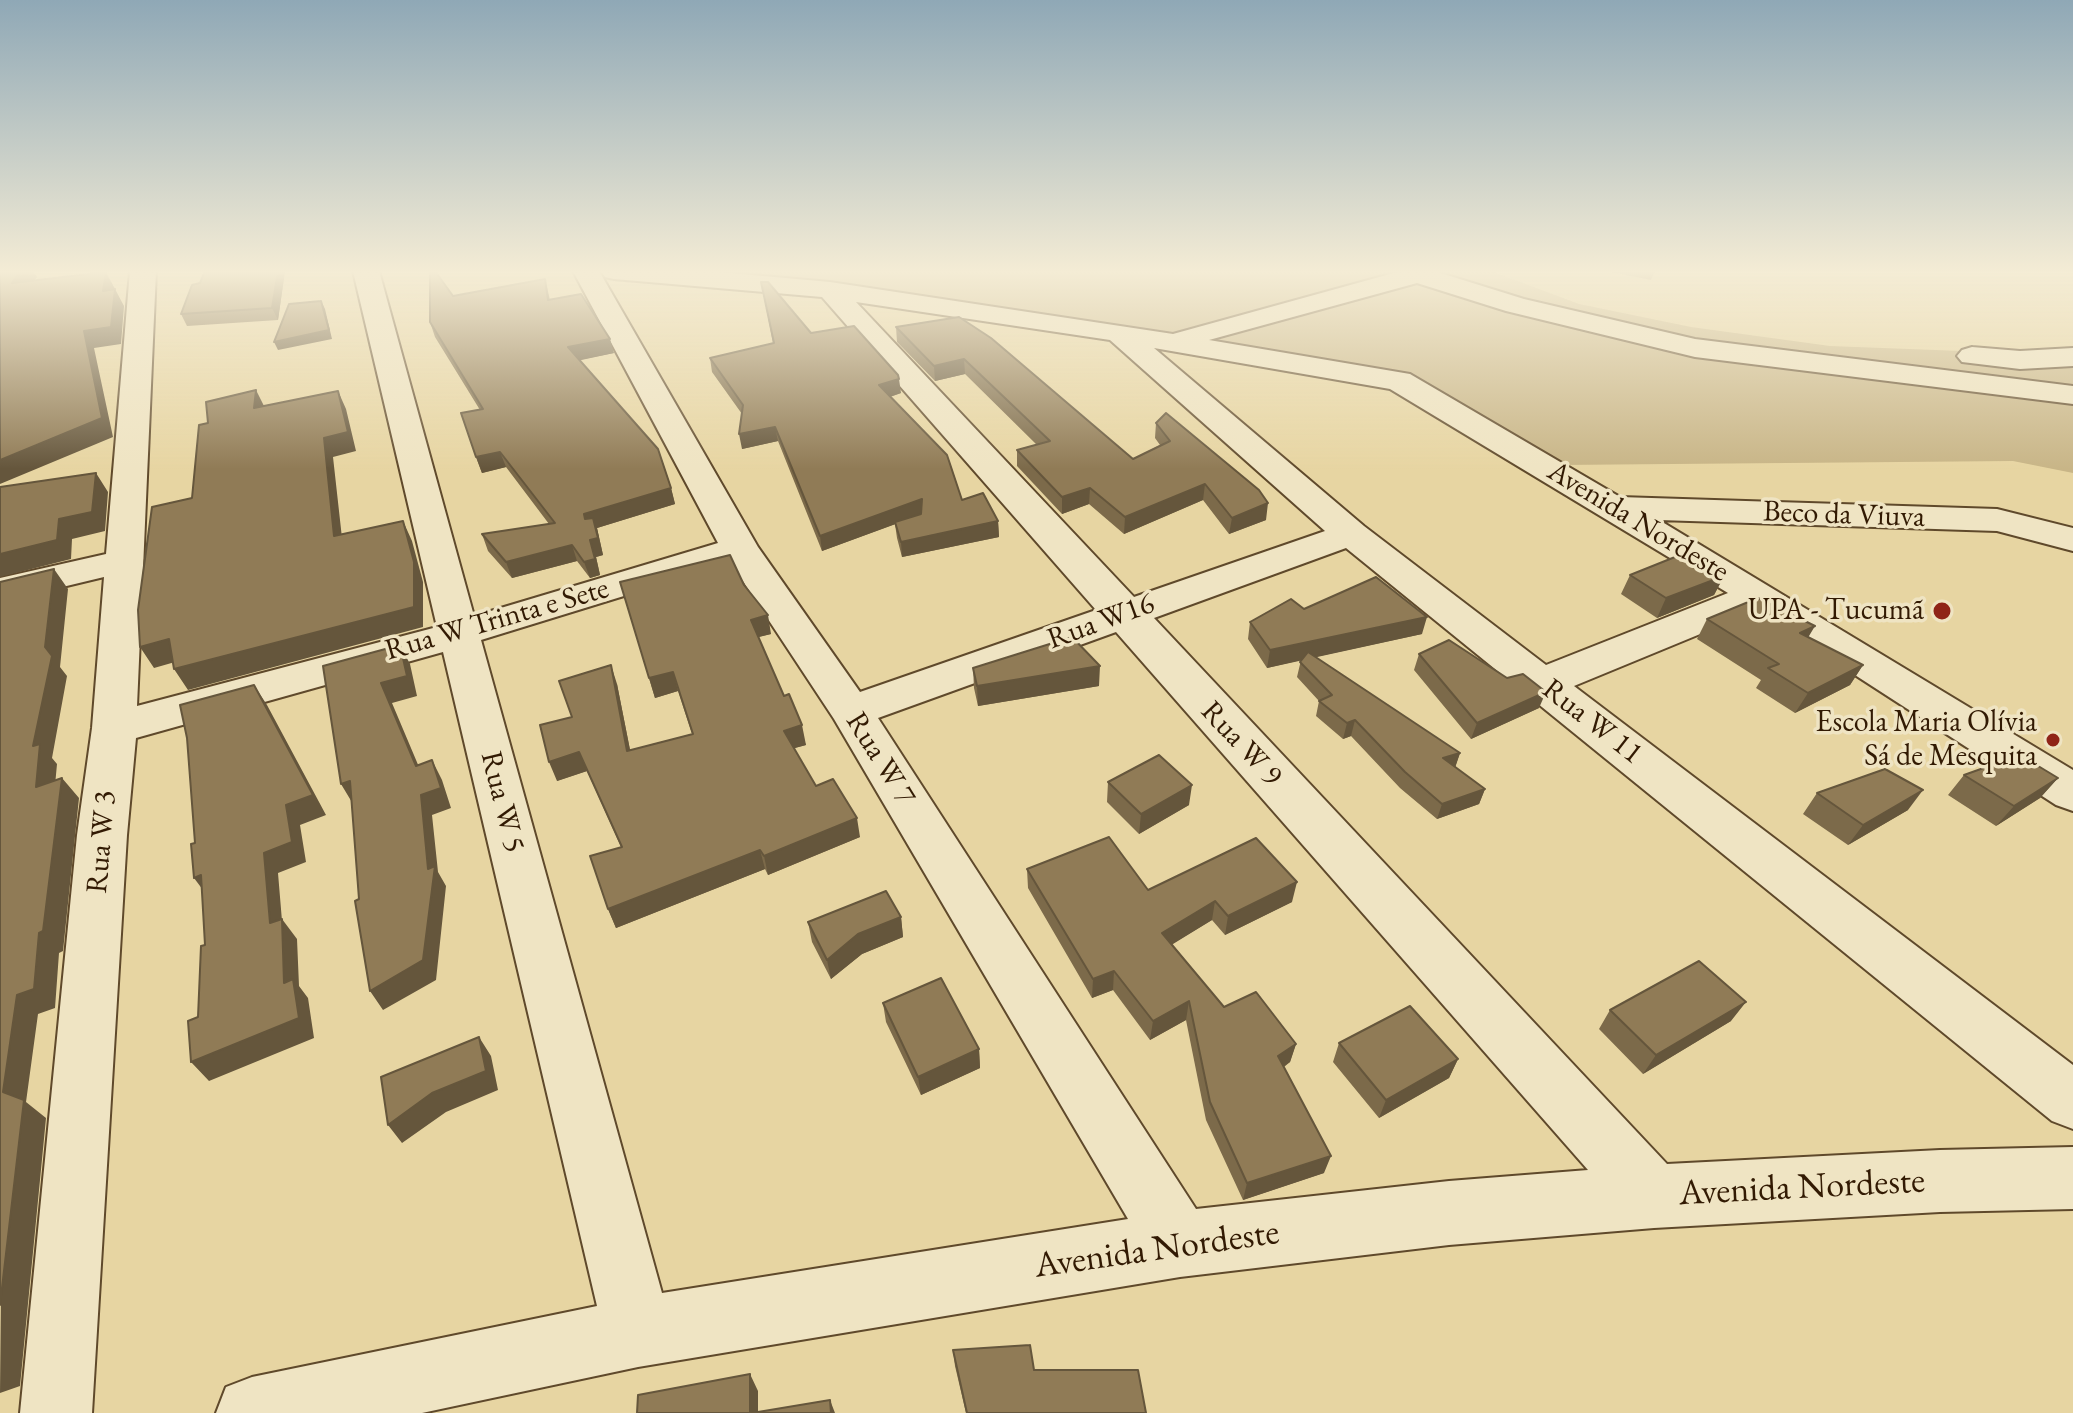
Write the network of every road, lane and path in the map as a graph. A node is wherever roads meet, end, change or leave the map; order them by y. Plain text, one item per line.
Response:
1 (139, 337) edge
2 (383, 337) edge
3 (623, 337) edge
4 (872, 337) edge
5 (1124, 337) edge
6 (1143, 337) edge
7 (1182, 337) edge
8 (1648, 337) edge
9 (1765, 337) edge
10 (1167, 341) junction
11 (2073, 357) edge
12 (2020, 360) junction
13 (2073, 395) edge
14 (1612, 508) junction
15 (1351, 534) junction
16 (2073, 540) edge
17 (740, 548) junction
18 (125, 561) junction
19 (0, 590) edge
20 (1759, 595) junction
21 (1122, 615) junction
22 (458, 634) junction
23 (1543, 682) junction
24 (851, 711) junction
25 (114, 728) junction
26 (2073, 793) edge
27 (2073, 1101) edge
28 (2073, 1178) edge
29 (1654, 1196) junction
30 (1180, 1244) junction
31 (638, 1332) junction
32 (56, 1413) edge
33 (252, 1413) edge

1 - 18 street, Rua W 3
2 - 22 street, Rua W 5
3 - 17 street, Rua W 7
4 - 21 street, Rua W 9
5 - 15 street, Rua W 11
6 - 10 street, Avenida Nordeste
7 - 10 street
8 - 13 street
9 - 12 street
10 - 14 street, Avenida Nordeste
11 - 12 street
12 - 13 street
14 - 16 street, Beco da Viuva
14 - 20 street, Avenida Nordeste
15 - 21 street, Rua W16
15 - 23 street, Rua W 11
17 - 22 street, Rua W Trinta e Sete
17 - 24 street, Rua W 7
18 - 19 street
18 - 25 street, Rua W 3
20 - 23 street
20 - 26 street, Avenida Nordeste
21 - 24 street, Rua W16
21 - 29 street, Rua W 9
22 - 25 street, Rua W Trinta e Sete
22 - 31 street, Rua W 5
23 - 27 street, Rua W 11
24 - 30 street, Rua W 7
25 - 32 street, Rua W 3
28 - 29 street, Avenida Nordeste
29 - 30 street, Avenida Nordeste
30 - 31 street, Avenida Nordeste
31 - 33 street, Avenida Nordeste

